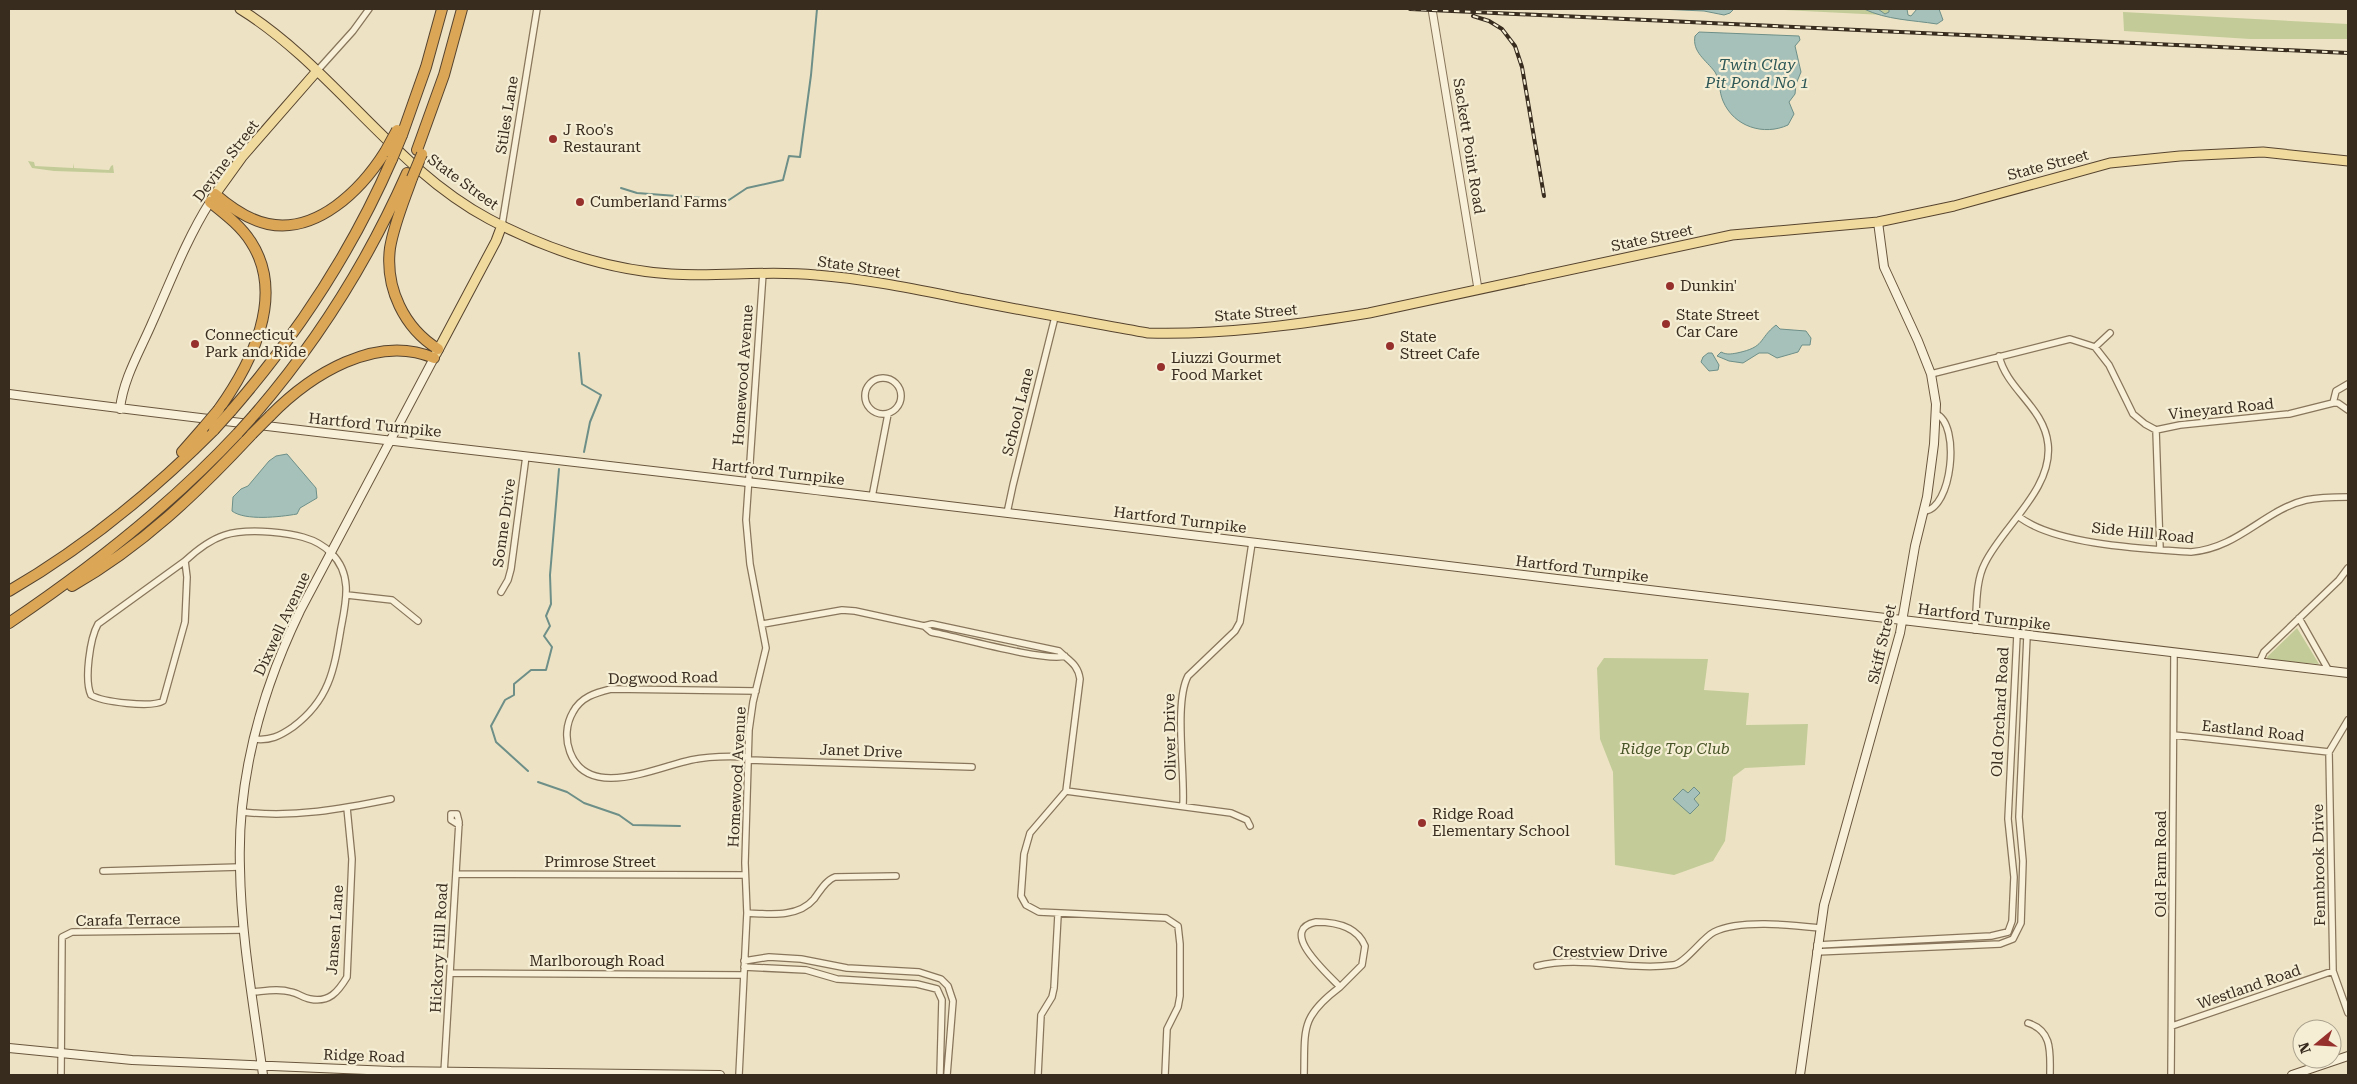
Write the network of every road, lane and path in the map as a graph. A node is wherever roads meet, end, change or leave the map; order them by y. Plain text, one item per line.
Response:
1 (240, 9) edge
2 (369, 9) edge
3 (442, 9) edge
4 (462, 9) edge
5 (536, 9) edge
6 (1432, 9) edge
7 (317, 71) junction
8 (389, 156) junction
9 (2348, 161) edge
10 (410, 176) junction
11 (212, 198) junction
12 (1878, 222) junction
13 (502, 225) junction
14 (762, 273) junction
15 (1478, 289) junction
16 (1055, 316) junction
17 (2110, 333) dead end
18 (2095, 347) junction
19 (436, 354) junction
20 (1999, 356) junction
21 (1931, 374) junction
22 (2348, 384) edge
23 (9, 394) edge
24 (2333, 403) junction
25 (120, 409) junction
26 (2348, 410) edge
27 (888, 414) junction
28 (1936, 414) junction
29 (209, 429) junction
30 (2156, 430) junction
31 (390, 441) junction
32 (526, 456) junction
33 (748, 482) junction
34 (872, 497) junction
35 (2348, 497) edge
36 (1924, 511) junction
37 (1008, 513) junction
38 (2018, 516) junction
39 (1252, 543) junction
40 (2160, 549) junction
41 (331, 553) junction
42 (185, 561) junction
43 (2348, 568) edge
44 (9, 591) edge
45 (501, 592) dead end
46 (52, 593) junction
47 (347, 595) junction
48 (2300, 618) junction
49 (1903, 620) junction
50 (418, 621) dead end
51 (9, 622) edge
52 (763, 624) junction
53 (1975, 630) junction
54 (2017, 635) junction
55 (2027, 636) junction
56 (2174, 654) junction
57 (2259, 663) junction
58 (2329, 670) junction
59 (2348, 673) edge
60 (756, 691) junction
61 (2348, 720) edge
62 (2174, 735) junction
63 (254, 739) junction
64 (2329, 752) junction
65 (748, 758) junction
66 (972, 767) dead end
67 (2009, 790) junction
68 (2020, 790) junction
69 (1066, 791) junction
70 (391, 799) dead end
71 (1183, 805) junction
72 (347, 808) junction
73 (243, 812) junction
74 (459, 825) dead end
75 (1250, 826) dead end
76 (2008, 828) junction
77 (2019, 828) junction
78 (240, 867) junction
79 (103, 871) dead end
80 (456, 874) junction
81 (745, 875) junction
82 (896, 876) dead end
83 (747, 913) junction
84 (1058, 914) junction
85 (1820, 928) junction
86 (244, 930) junction
87 (2010, 930) junction
88 (2017, 935) junction
89 (1921, 940) junction
90 (1817, 948) junction
91 (1921, 948) junction
92 (744, 964) junction
93 (1537, 966) dead end
94 (2334, 971) junction
95 (450, 974) junction
96 (743, 975) junction
97 (948, 986) junction
98 (1340, 987) junction
99 (252, 992) junction
100 (940, 992) junction
101 (2348, 1012) edge
102 (2028, 1023) dead end
103 (2172, 1026) junction
104 (9, 1048) edge
105 (60, 1054) junction
106 (2348, 1056) edge
107 (262, 1066) junction
108 (444, 1073) junction
109 (430, 1074) edge
110 (61, 1075) edge
111 (263, 1075) edge
112 (610, 1075) edge
113 (720, 1075) edge
114 (738, 1075) edge
115 (940, 1075) edge
116 (947, 1075) edge
117 (1038, 1075) edge
118 (1165, 1075) edge
119 (1304, 1075) edge
120 (1800, 1075) edge
121 (2050, 1075) edge
122 (2171, 1075) edge
123 (2292, 1075) edge

1 - 7 main road, State Street
2 - 7 street, Devine Street
3 - 8 highway, bridge
4 - 10 highway
5 - 13 street, Stiles Lane
6 - 15 street, Sackett Point Road
7 - 11 main road, Devine Street
7 - 13 main road, State Street
8 - 11 highway
8 - 29 highway, bridge
9 - 12 main road, State Street
10 - 19 highway
10 - 46 highway, bridge
11 - 25 main road, Devine Street
11 - 29 highway, bridge
12 - 15 main road, State Street
12 - 21 main road, Skiff Street
13 - 14 main road, State Street
13 - 19 main road, Dixwell Avenue
14 - 16 main road, State Street
14 - 33 street, Homewood Avenue
15 - 16 main road, State Street
16 - 37 street, School Lane
17 - 18 street
18 - 20 street
18 - 30 street, Vineyard Road
19 - 31 main road, Dixwell Avenue
19 - 46 highway, bridge
20 - 21 street
20 - 38 street
21 - 28 main road, Skiff Street
22 - 24 street
23 - 25 main road, Hartford Turnpike
24 - 26 street
24 - 30 street, Vineyard Road
25 - 31 main road, Hartford Turnpike
27 - 27 street
27 - 34 street
28 - 36 main road, Skiff Street
28 - 36 street
29 - 44 highway
30 - 40 street
31 - 32 main road, Hartford Turnpike
31 - 41 main road, Dixwell Avenue
32 - 33 main road, Hartford Turnpike
32 - 45 street, Sonne Drive
33 - 34 main road, Hartford Turnpike
33 - 52 street, Homewood Avenue
34 - 37 main road, Hartford Turnpike
35 - 40 street, Side Hill Road
36 - 49 main road, Skiff Street
37 - 39 main road, Hartford Turnpike
38 - 40 street, Side Hill Road
38 - 53 street
39 - 49 main road, Hartford Turnpike
39 - 71 street, Oliver Drive
41 - 42 street
41 - 47 street
41 - 63 main road, Dixwell Avenue
42 - 42 street
43 - 48 street
46 - 51 highway
47 - 50 street
47 - 63 street
48 - 57 street
48 - 58 street
49 - 53 main road, Hartford Turnpike
49 - 85 main road, Skiff Street
52 - 60 street, Homewood Avenue
52 - 69 street
53 - 54 main road, Hartford Turnpike
54 - 55 main road, Hartford Turnpike
54 - 67 street, Old Orchard Road
55 - 56 main road, Hartford Turnpike
55 - 68 street, Old Orchard Road
56 - 57 main road, Hartford Turnpike
56 - 62 street, Old Farm Road
57 - 58 main road, Hartford Turnpike
58 - 59 main road, Hartford Turnpike
60 - 65 street, Homewood Avenue
60 - 65 street, Dogwood Road
61 - 64 street
62 - 64 street, Eastland Road
62 - 103 street, Old Farm Road
63 - 73 main road, Dixwell Avenue
64 - 94 street, Fennbrook Drive
65 - 66 street, Janet Drive
65 - 81 street, Homewood Avenue
67 - 68 street, Old Orchard Road
67 - 76 street, Old Orchard Road
68 - 77 street, Old Orchard Road
69 - 71 street
69 - 84 street
70 - 72 street
71 - 75 street
72 - 73 street
72 - 99 street, Jansen Lane
73 - 78 main road, Dixwell Avenue
74 - 80 street, Hickory Hill Road
76 - 77 street
76 - 87 street, Old Orchard Road
77 - 88 street, Old Orchard Road
78 - 79 street
78 - 86 main road, Dixwell Avenue
80 - 81 street, Primrose Street
80 - 95 street, Hickory Hill Road
81 - 83 street, Homewood Avenue
82 - 83 street
83 - 92 street, Homewood Avenue
84 - 117 street
84 - 118 street
85 - 90 main road, Skiff Street
85 - 93 street, Crestview Drive
86 - 99 main road, Dixwell Avenue
86 - 105 street, Carafa Terrace
87 - 88 street
87 - 89 street
88 - 91 street
89 - 90 street
89 - 91 street
90 - 91 street
90 - 120 main road, Skiff Street
92 - 96 street, Homewood Avenue
92 - 97 street
92 - 100 street
94 - 101 street, Fennbrook Drive
94 - 103 street, Westland Road
95 - 96 street, Marlborough Road
95 - 108 street, Hickory Hill Road
96 - 114 street, Homewood Avenue
97 - 100 street
97 - 116 street
98 - 98 street
98 - 119 street
99 - 107 main road, Dixwell Avenue
100 - 115 street
102 - 121 street
103 - 122 street, Old Farm Road
104 - 105 main road, Ridge Road
105 - 107 main road, Ridge Road
105 - 110 street, Carafa Terrace
106 - 123 main road
107 - 109 main road, Ridge Road
107 - 111 main road, Dixwell Avenue
108 - 109 main road, Ridge Road
108 - 112 main road, Ridge Road
112 - 113 main road, Ridge Road

